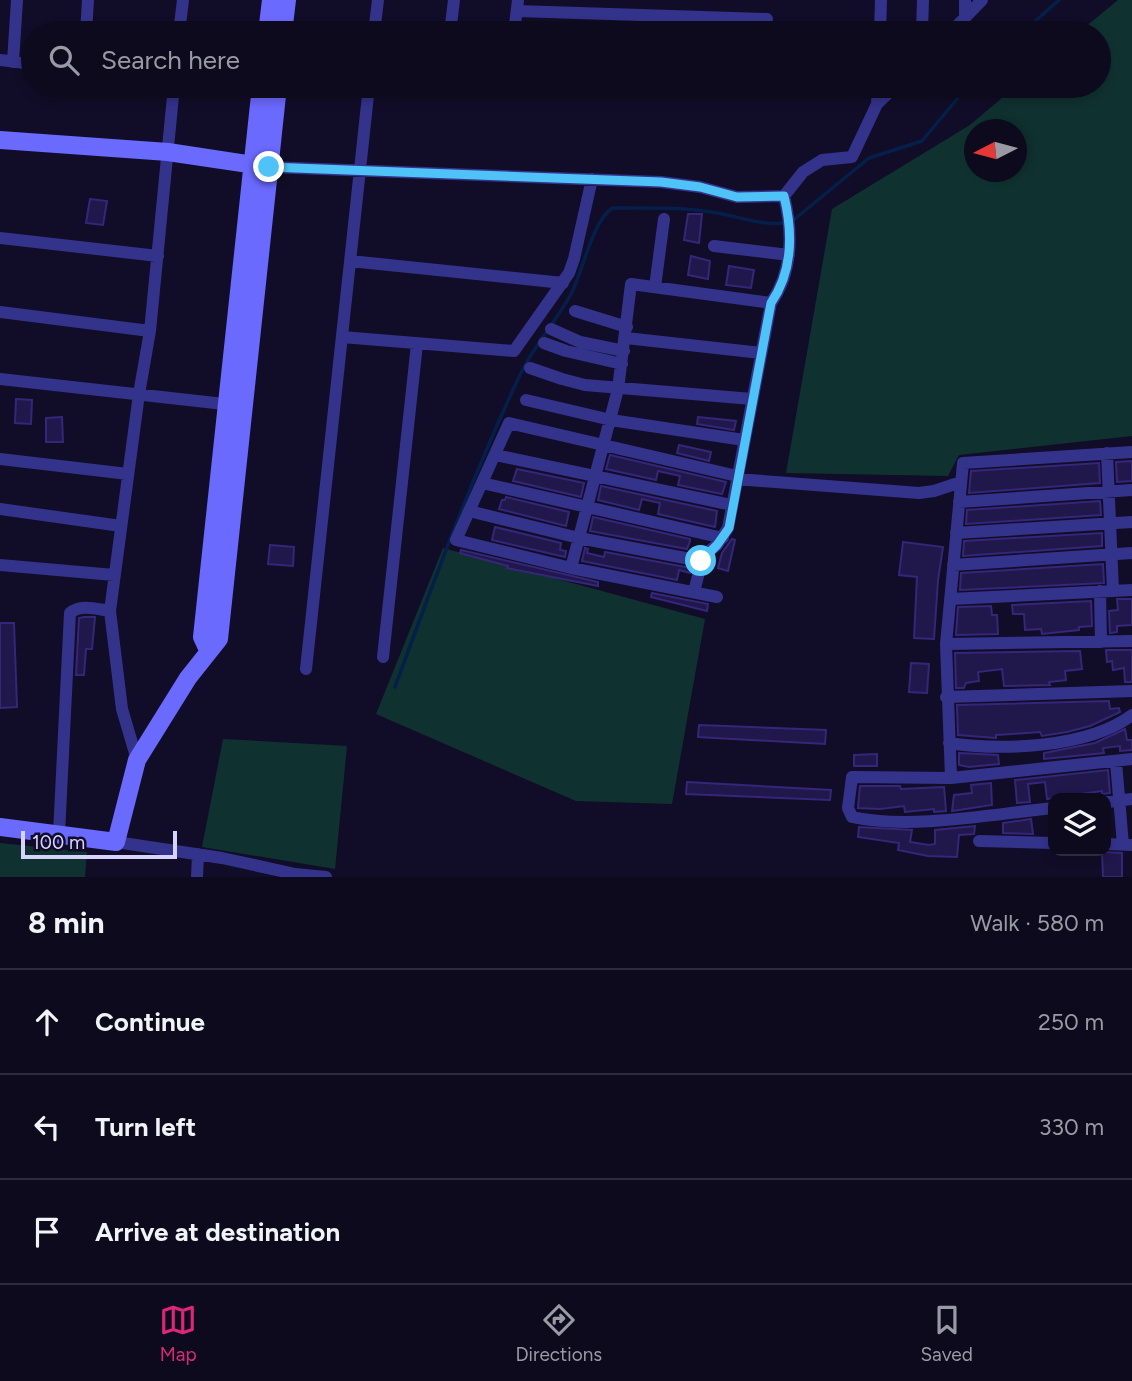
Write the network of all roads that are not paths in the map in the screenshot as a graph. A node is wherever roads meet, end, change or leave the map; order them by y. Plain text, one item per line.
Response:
1 (17, 0) edge
2 (88, 0) edge
3 (183, 0) edge
4 (271, 0) edge
5 (287, 0) edge
6 (378, 0) edge
7 (454, 0) edge
8 (881, 0) edge
9 (923, 0) edge
10 (965, 0) edge
11 (982, 0) edge
12 (518, 5) edge
13 (965, 18) junction
14 (767, 19) dead end
15 (87, 21) edge
16 (181, 21) edge
17 (268, 21) edge
18 (285, 21) edge
19 (375, 21) edge
20 (451, 21) edge
21 (880, 21) edge
22 (922, 21) edge
23 (962, 21) edge
24 (7, 61) edge
25 (173, 98) edge
26 (261, 98) edge
27 (275, 98) edge
28 (368, 98) edge
29 (877, 98) edge
30 (883, 98) edge
31 (877, 104) junction
32 (0, 140) edge
33 (168, 152) junction
34 (261, 166) junction
35 (360, 170) junction
36 (592, 179) junction
37 (784, 196) junction
38 (664, 219) dead end
39 (0, 238) edge
40 (714, 246) dead end
41 (789, 255) junction
42 (158, 256) junction
43 (350, 261) junction
44 (563, 283) junction
45 (655, 287) junction
46 (771, 303) junction
47 (575, 311) dead end
48 (0, 312) edge
49 (551, 328) dead end
50 (150, 331) junction
51 (342, 337) junction
52 (544, 343) dead end
53 (417, 344) junction
54 (625, 345) junction
55 (761, 354) junction
56 (530, 368) dead end
57 (0, 379) edge
58 (618, 389) junction
59 (139, 394) junction
60 (526, 400) dead end
61 (752, 400) junction
62 (235, 406) junction
63 (611, 419) junction
64 (744, 440) junction
65 (605, 446) junction
66 (1132, 452) edge
67 (1107, 453) junction
68 (495, 455) junction
69 (0, 459) edge
70 (128, 474) junction
71 (597, 475) junction
72 (737, 478) junction
73 (961, 482) junction
74 (482, 483) junction
75 (1132, 490) edge
76 (1109, 491) junction
77 (959, 502) junction
78 (732, 505) junction
79 (588, 506) junction
80 (0, 509) edge
81 (469, 511) junction
82 (1132, 522) edge
83 (1110, 524) junction
84 (121, 526) junction
85 (956, 533) junction
86 (579, 538) junction
87 (723, 538) junction
88 (1132, 553) edge
89 (1110, 554) junction
90 (701, 561) junction
91 (0, 565) edge
92 (953, 565) junction
93 (571, 568) junction
94 (114, 575) junction
95 (1132, 590) edge
96 (1106, 591) junction
97 (694, 592) junction
98 (717, 597) dead end
99 (950, 599) junction
100 (110, 611) junction
101 (1132, 641) edge
102 (1101, 642) junction
103 (946, 644) junction
104 (383, 657) dead end
105 (306, 669) dead end
106 (1132, 691) edge
107 (946, 696) junction
108 (1132, 715) edge
109 (949, 743) junction
110 (1132, 759) edge
111 (137, 760) junction
112 (1116, 762) junction
113 (951, 778) junction
114 (1119, 801) edge
115 (1048, 808) edge
116 (1127, 826) edge
117 (0, 827) edge
118 (59, 834) junction
119 (979, 841) dead end
120 (116, 842) junction
121 (1048, 843) edge
122 (1128, 845) edge
123 (198, 854) junction
124 (294, 875) edge
125 (197, 877) edge
126 (326, 877) edge

1 - 24 street
2 - 15 street
3 - 16 street
4 - 17 street
5 - 18 street
6 - 19 street
7 - 20 street
8 - 21 street
9 - 22 street
10 - 13 street
11 - 13 street
12 - 14 street
13 - 23 street
25 - 33 street
26 - 34 street
27 - 34 street
28 - 35 street
29 - 31 street
30 - 31 street
31 - 37 street
32 - 33 street
33 - 34 street
33 - 42 street
34 - 35 street
34 - 62 street
35 - 36 street
35 - 43 street
36 - 37 street
36 - 44 street
37 - 41 street
38 - 45 street
39 - 42 street
40 - 41 street
41 - 46 street
42 - 50 street
43 - 44 street
43 - 51 street
44 - 53 street
45 - 46 street
45 - 54 street
46 - 55 street
47 - 54 street
48 - 50 street
49 - 54 street
50 - 59 street
51 - 53 street
51 - 105 street
52 - 54 street
53 - 104 street
54 - 55 street
54 - 58 street
55 - 61 street
56 - 58 street
57 - 59 street
58 - 61 street
58 - 63 street
59 - 62 street
59 - 70 street
60 - 63 street
61 - 64 street
62 - 111 street
63 - 64 street
63 - 65 street
64 - 72 street
65 - 68 street
65 - 71 street
65 - 72 street
66 - 67 street
67 - 73 street
67 - 76 street
68 - 71 street
68 - 74 street
69 - 70 street
70 - 84 street
71 - 78 street
71 - 79 street
72 - 73 street
72 - 78 street
73 - 77 street
74 - 79 street
74 - 81 street
75 - 76 street
76 - 77 street
76 - 83 street
77 - 85 street
78 - 87 street
79 - 86 street
79 - 87 street
80 - 84 street
81 - 86 street
81 - 93 street
82 - 83 street
83 - 85 street
83 - 89 street
84 - 94 street
85 - 92 street
86 - 90 street
86 - 93 street
87 - 90 street
88 - 89 street
89 - 92 street
89 - 96 street
90 - 97 street
91 - 94 street
92 - 99 street
93 - 97 street
94 - 100 street
95 - 96 street
96 - 99 street
96 - 102 street
97 - 98 street
99 - 103 street
100 - 111 street
100 - 118 street
101 - 102 street
102 - 103 street
103 - 107 street
106 - 107 street
107 - 109 street
108 - 109 street
109 - 113 street
110 - 112 street
111 - 120 street
112 - 113 street
112 - 114 street
113 - 115 street
114 - 116 street
116 - 122 street
117 - 118 street
118 - 120 street
119 - 121 street
120 - 123 street
123 - 124 street
123 - 125 street
124 - 126 street

